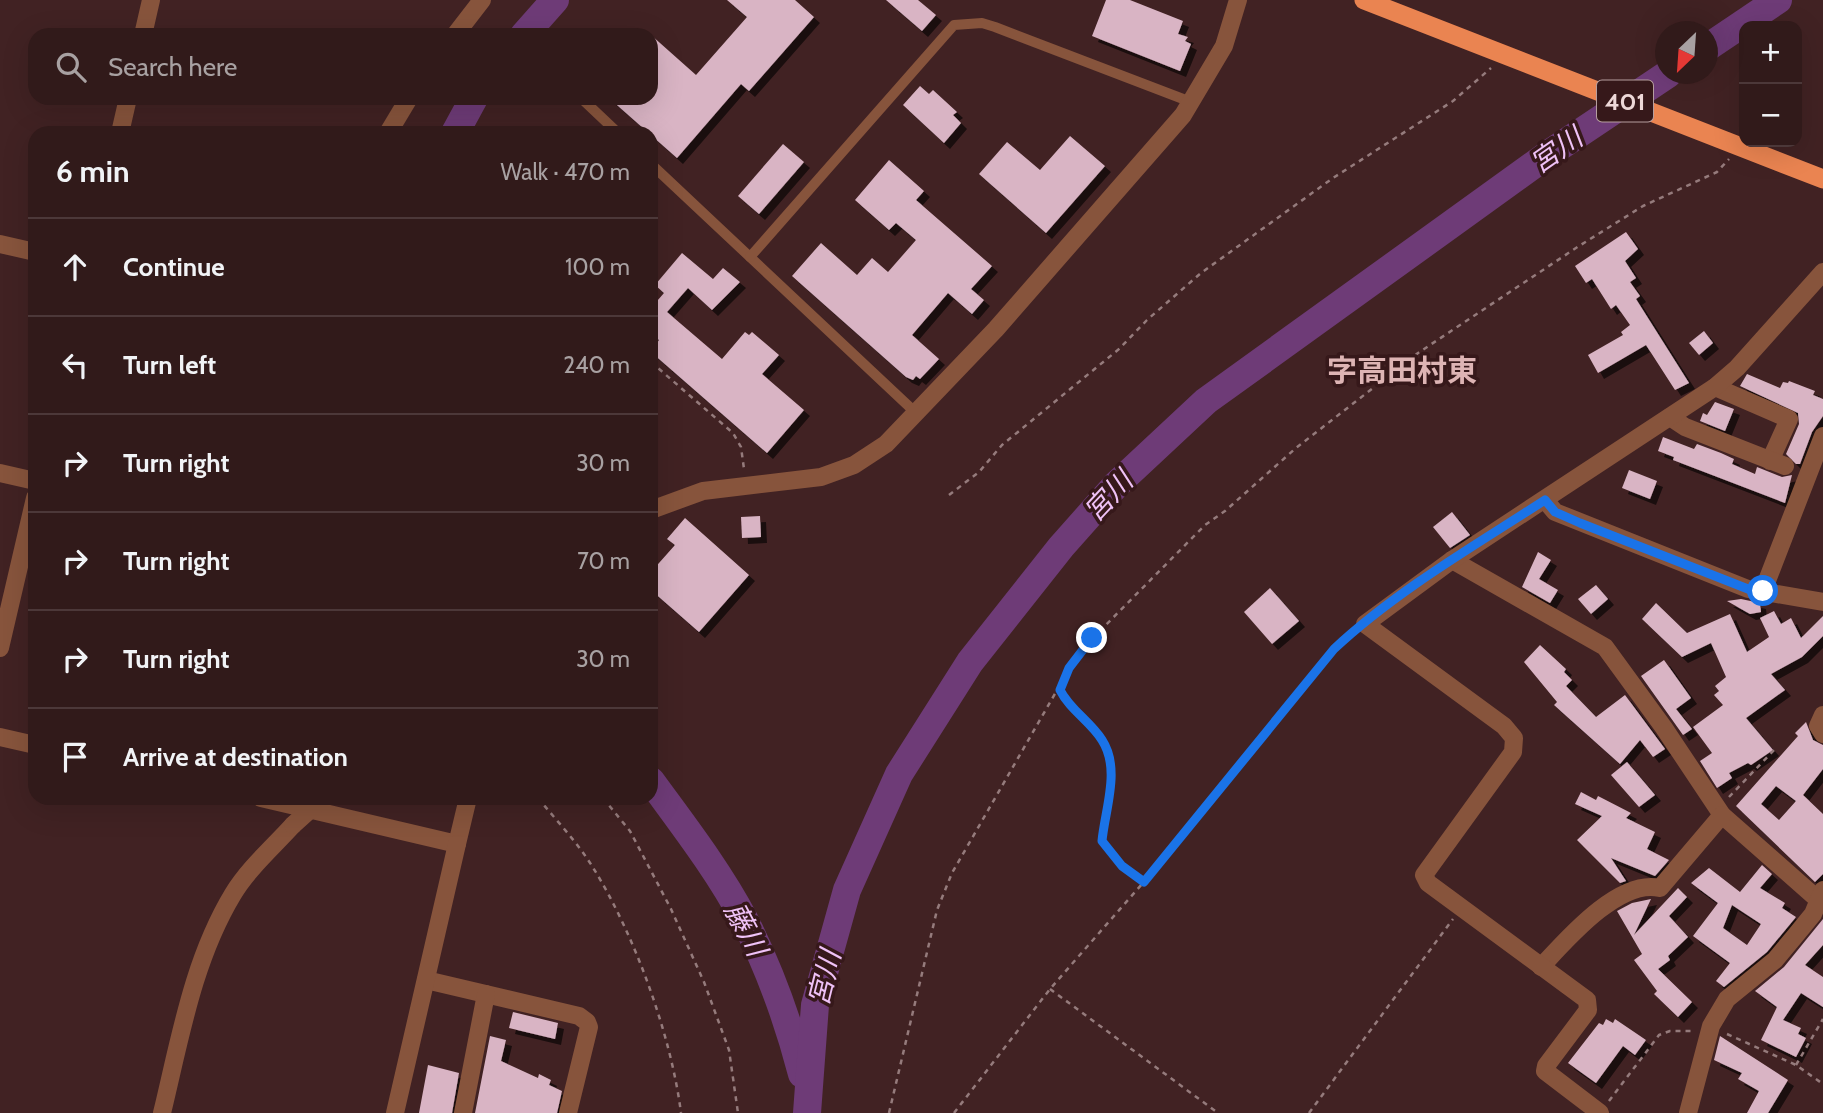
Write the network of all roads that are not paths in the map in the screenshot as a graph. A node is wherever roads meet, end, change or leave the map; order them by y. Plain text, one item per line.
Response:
1 (151, 0) edge
2 (482, 0) edge
3 (1238, 0) edge
4 (1364, 0) edge
5 (145, 28) edge
6 (461, 28) edge
7 (1191, 102) junction
8 (126, 105) edge
9 (405, 105) edge
10 (588, 105) edge
11 (122, 126) edge
12 (392, 126) edge
13 (611, 126) edge
14 (658, 171) edge
15 (1823, 179) edge
16 (0, 244) edge
17 (28, 250) edge
18 (750, 257) junction
19 (1823, 272) edge
20 (1715, 387) junction
21 (916, 414) junction
22 (1670, 417) junction
23 (1823, 436) edge
24 (0, 473) edge
25 (28, 479) edge
26 (1545, 500) junction
27 (658, 507) edge
28 (28, 528) edge
29 (1452, 560) junction
30 (1763, 591) junction
31 (1823, 602) edge
32 (0, 648) edge
33 (1823, 715) edge
34 (1823, 734) edge
35 (0, 737) edge
36 (28, 743) edge
37 (291, 805) edge
38 (315, 805) edge
39 (466, 805) edge
40 (1720, 812) junction
41 (457, 844) junction
42 (1821, 898) edge
43 (1541, 967) junction
44 (426, 980) junction
45 (486, 994) junction
46 (162, 1113) edge
47 (395, 1113) edge
48 (463, 1113) edge
49 (568, 1113) edge
50 (1600, 1113) edge
51 (1688, 1113) edge

1 - 5 street
2 - 6 street
3 - 7 street
4 - 15 highway, 401
7 - 18 lane
7 - 21 street
8 - 11 street
9 - 12 street
10 - 13 lane
14 - 18 lane
16 - 17 street
18 - 21 lane
19 - 20 street
20 - 22 street
20 - 22 street
21 - 27 street
22 - 26 street
23 - 30 street
24 - 25 street
26 - 29 street
26 - 30 street
28 - 32 street
29 - 40 street
29 - 43 street
30 - 31 street
33 - 34 street
35 - 36 street
37 - 41 street
38 - 46 street, bridge
39 - 41 street
40 - 42 street
40 - 43 street
41 - 44 street
42 - 51 street
43 - 50 street
44 - 45 street
44 - 47 street
45 - 48 street
45 - 49 street

